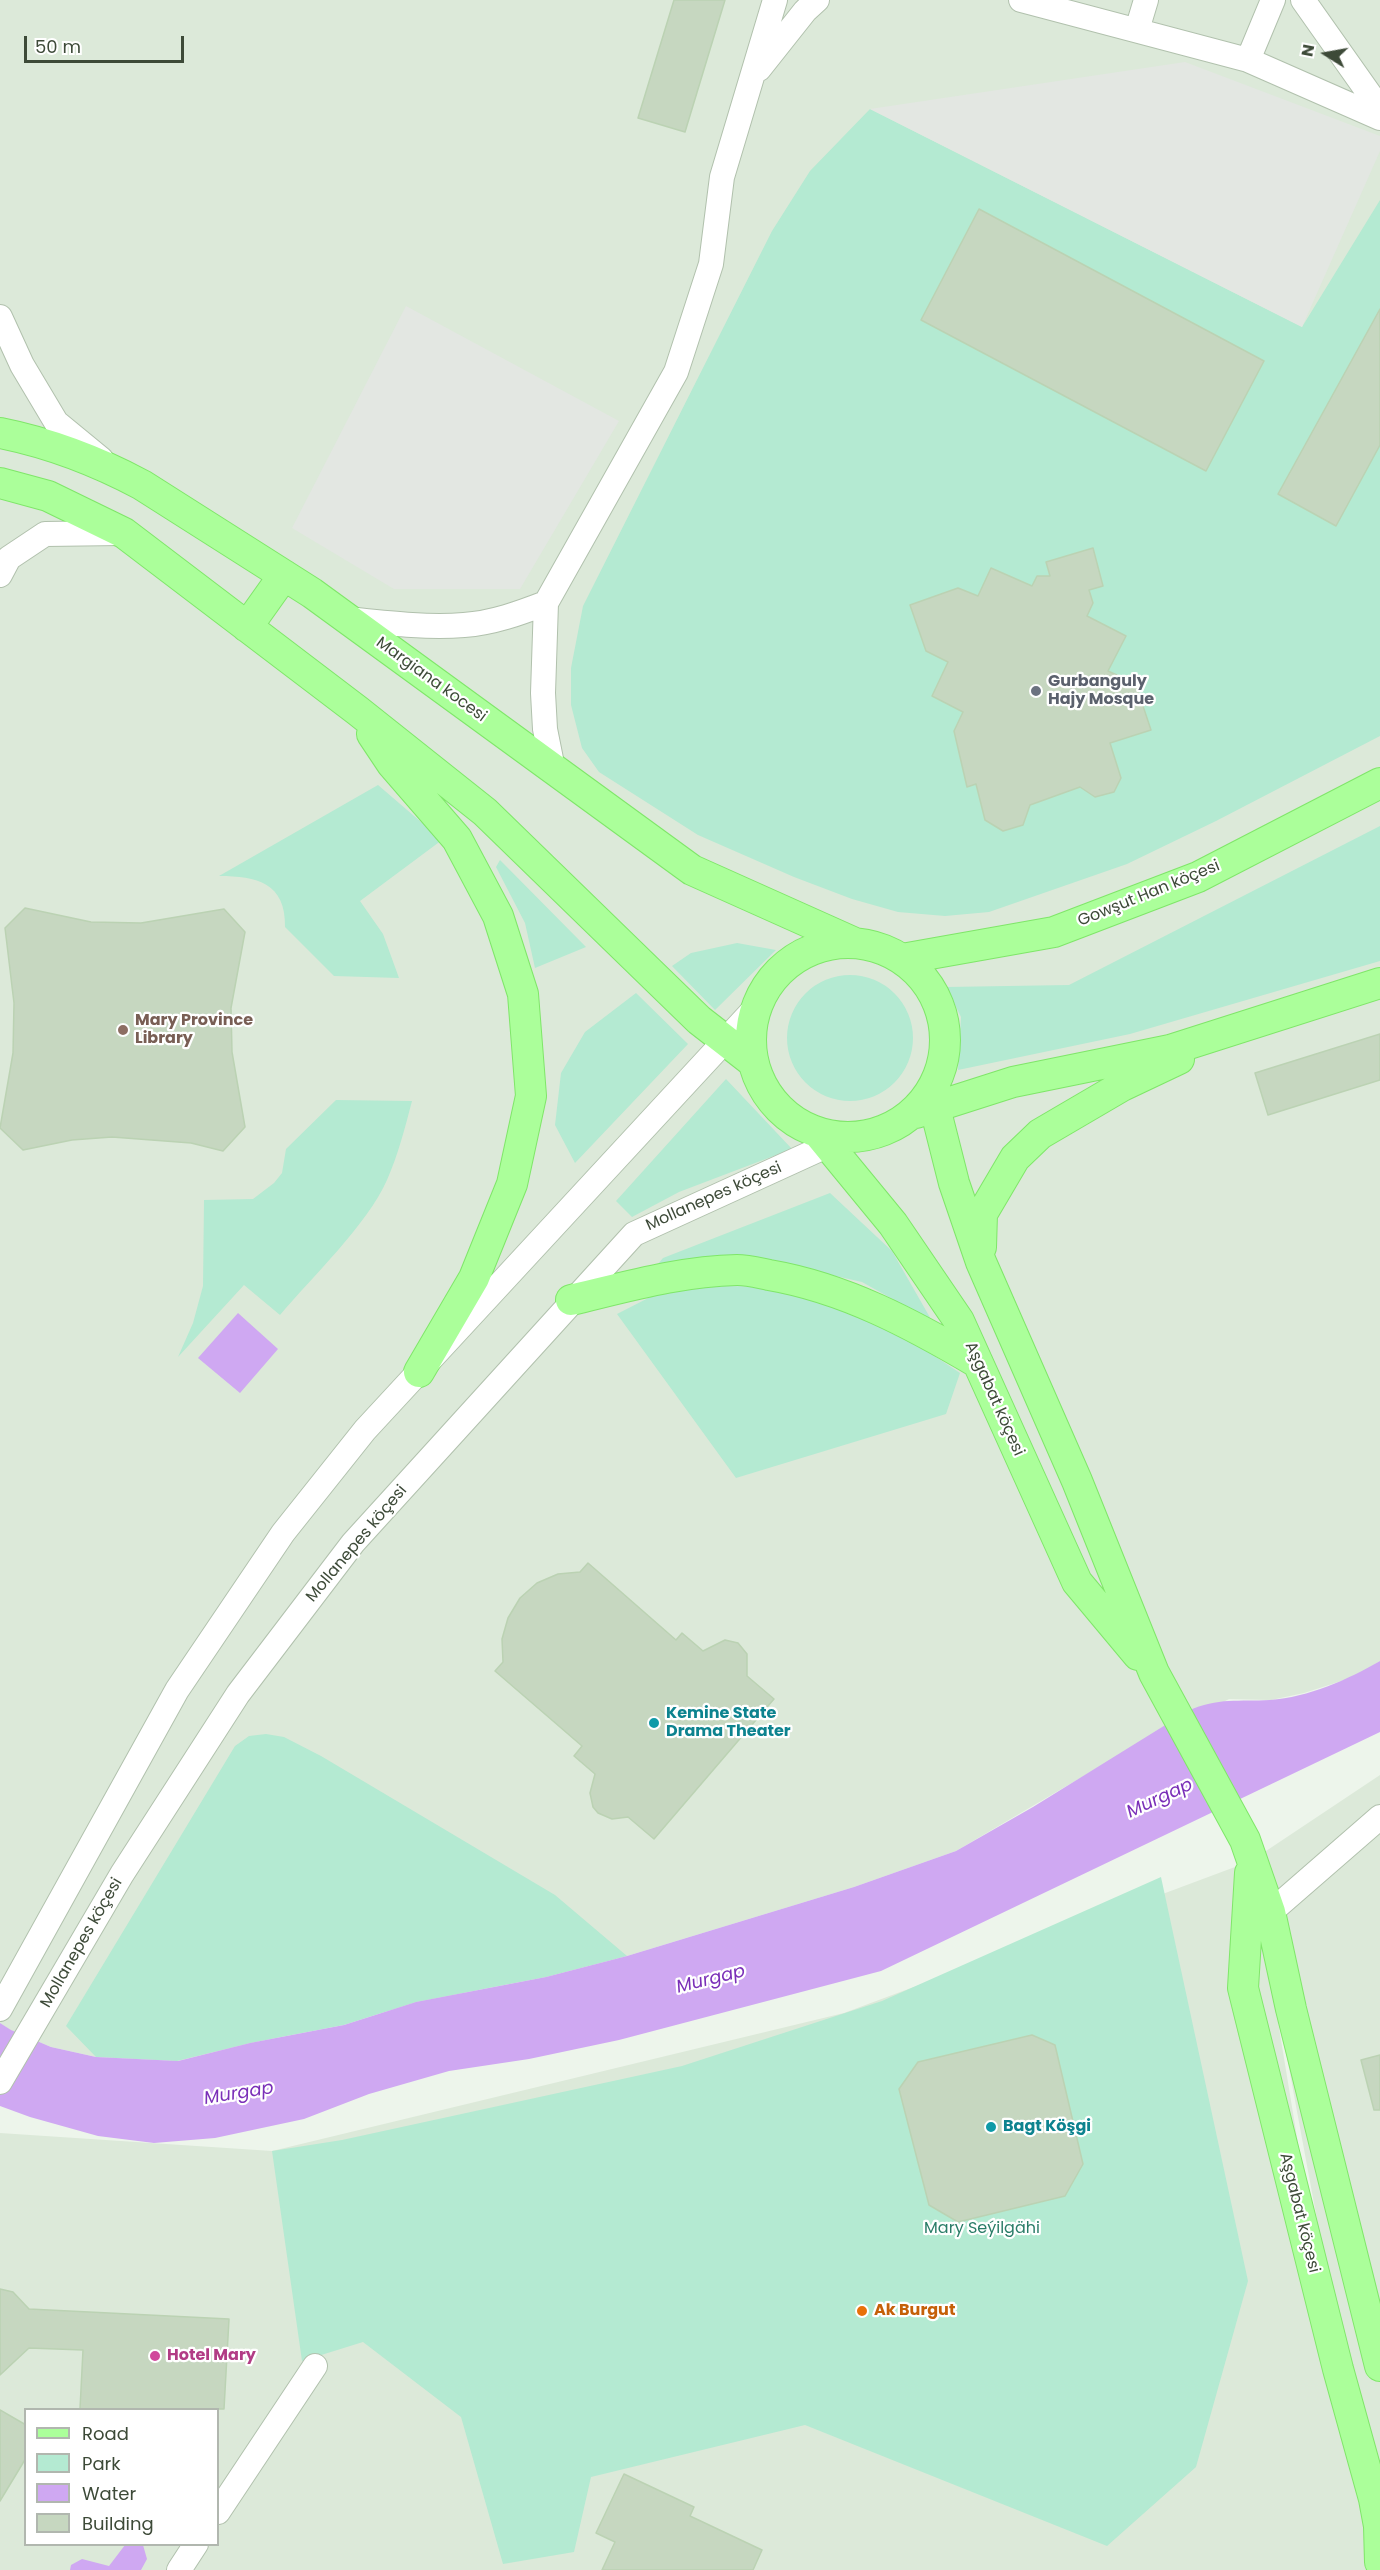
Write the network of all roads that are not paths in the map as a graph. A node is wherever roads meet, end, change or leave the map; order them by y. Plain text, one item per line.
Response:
1 (775, 0) edge
2 (817, 0) edge
3 (1021, 0) edge
4 (1146, 0) edge
5 (1273, 0) edge
6 (1303, 0) edge
7 (1137, 30) junction
8 (1248, 60) junction
9 (751, 80) junction
10 (1380, 109) edge
11 (1380, 118) edge
12 (0, 317) edge
13 (0, 433) edge
14 (114, 470) junction
15 (0, 483) edge
16 (124, 533) junction
17 (0, 575) edge
18 (284, 575) junction
19 (546, 603) junction
20 (347, 619) junction
21 (247, 627) junction
22 (358, 711) junction
23 (553, 769) junction
24 (1380, 783) edge
25 (855, 943) junction
26 (902, 958) junction
27 (1380, 983) edge
28 (758, 1005) junction
29 (1234, 1031) junction
30 (724, 1039) junction
31 (753, 1062) junction
32 (925, 1105) junction
33 (830, 1139) junction
34 (981, 1262) junction
35 (571, 1300) junction
36 (978, 1363) junction
37 (420, 1372) junction
38 (1154, 1673) junction
39 (1380, 1817) edge
40 (1248, 1851) junction
41 (87, 1856) junction
42 (122, 1874) junction
43 (1270, 1912) junction
44 (1247, 1933) junction
45 (0, 2009) edge
46 (0, 2082) edge
47 (315, 2366) dead end
48 (1380, 2366) edge
49 (219, 2510) edge
50 (195, 2546) edge
51 (1380, 2562) edge
52 (179, 2570) edge

1 - 9 street
2 - 9 street
3 - 7 street
4 - 7 street
5 - 8 street
6 - 10 street
7 - 8 street
8 - 11 street
9 - 19 street
12 - 14 street
13 - 14 main road, Margiana kocesi
14 - 18 main road, Margiana kocesi
15 - 16 main road
16 - 17 street
16 - 21 main road
18 - 20 main road, Margiana kocesi
18 - 21 main road
19 - 20 street
19 - 23 street
20 - 23 main road, Margiana kocesi
21 - 22 main road
22 - 30 main road
22 - 37 main road
23 - 25 main road, Margiana kocesi
24 - 26 main road, Gowşut Han köçesi
25 - 26 main road
25 - 28 main road
26 - 32 main road
27 - 29 main road
28 - 30 street
28 - 31 main road
29 - 32 main road
29 - 34 main road
30 - 31 main road
30 - 37 street
31 - 33 main road
32 - 33 main road
32 - 34 main road, Aşgabat köçesi
33 - 35 street, Mollanepes köçesi
33 - 36 main road, Aşgabat köçesi
34 - 38 main road, Aşgabat köçesi
35 - 36 main road
35 - 42 street, Mollanepes köçesi
36 - 38 main road, Aşgabat köçesi
37 - 41 street
38 - 40 main road, Aşgabat köçesi
39 - 43 street
40 - 43 main road, Aşgabat köçesi
40 - 44 main road, Aşgabat köçesi
41 - 42 street
41 - 45 street
42 - 46 street, Mollanepes köçesi
43 - 44 street
43 - 48 main road, Aşgabat köçesi
44 - 51 main road, Aşgabat köçesi
47 - 49 street
50 - 52 street

